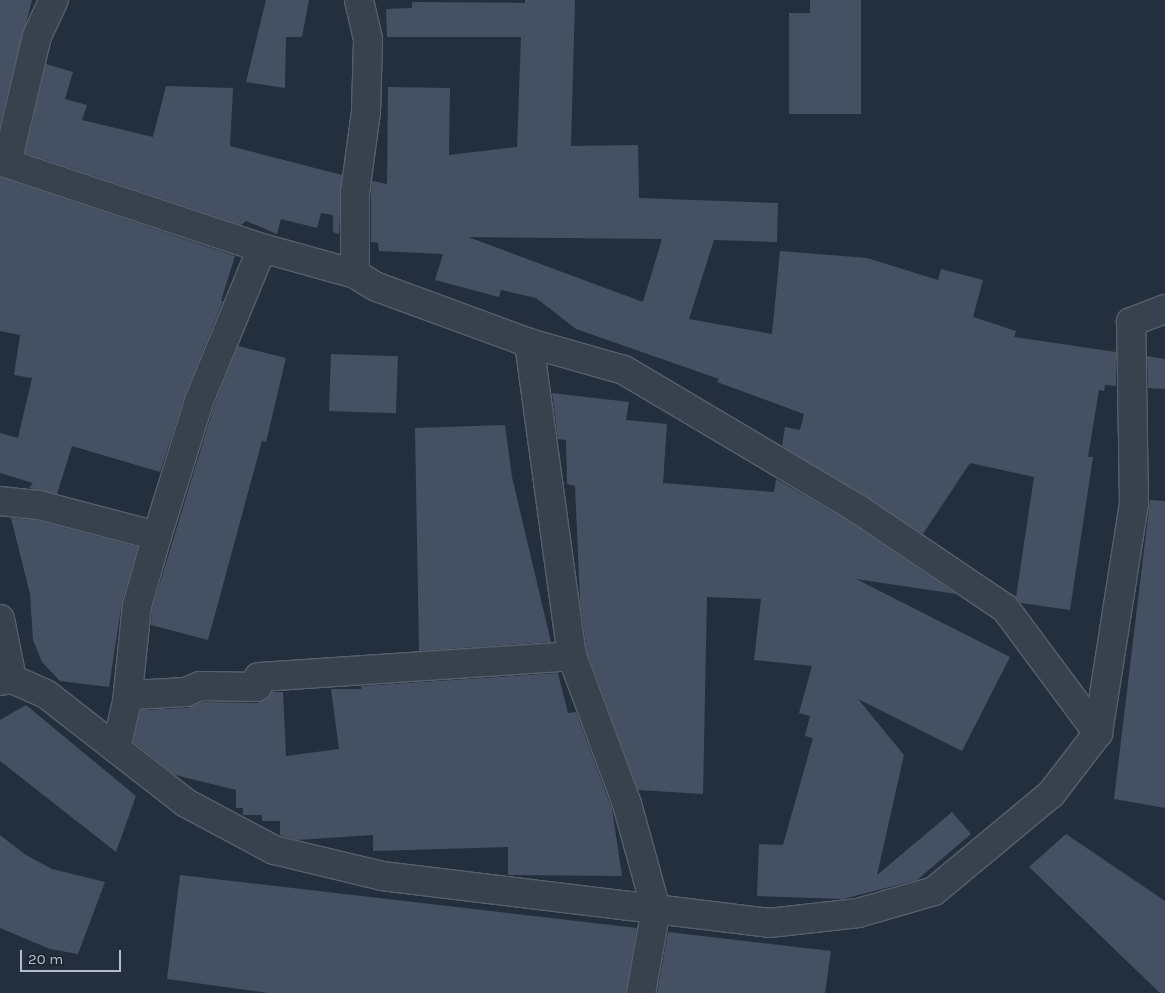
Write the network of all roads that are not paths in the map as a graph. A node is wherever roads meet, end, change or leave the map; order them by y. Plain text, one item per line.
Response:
1 (54, 0) edge
2 (359, 0) edge
3 (3, 162) edge
4 (262, 248) junction
5 (354, 274) junction
6 (1165, 309) edge
7 (529, 342) junction
8 (0, 501) edge
9 (157, 536) junction
10 (0, 619) edge
11 (572, 656) junction
12 (6, 680) edge
13 (127, 702) junction
14 (1098, 733) junction
15 (116, 748) junction
16 (656, 909) junction
17 (641, 993) edge

1 - 3 street
2 - 5 street
3 - 4 street
4 - 5 street
4 - 9 street
5 - 7 street
6 - 14 street
7 - 11 street
7 - 14 street
8 - 9 street
9 - 13 street
10 - 12 street
11 - 13 street
11 - 16 street
12 - 15 street
13 - 15 street
14 - 16 street
15 - 16 street
16 - 17 street

